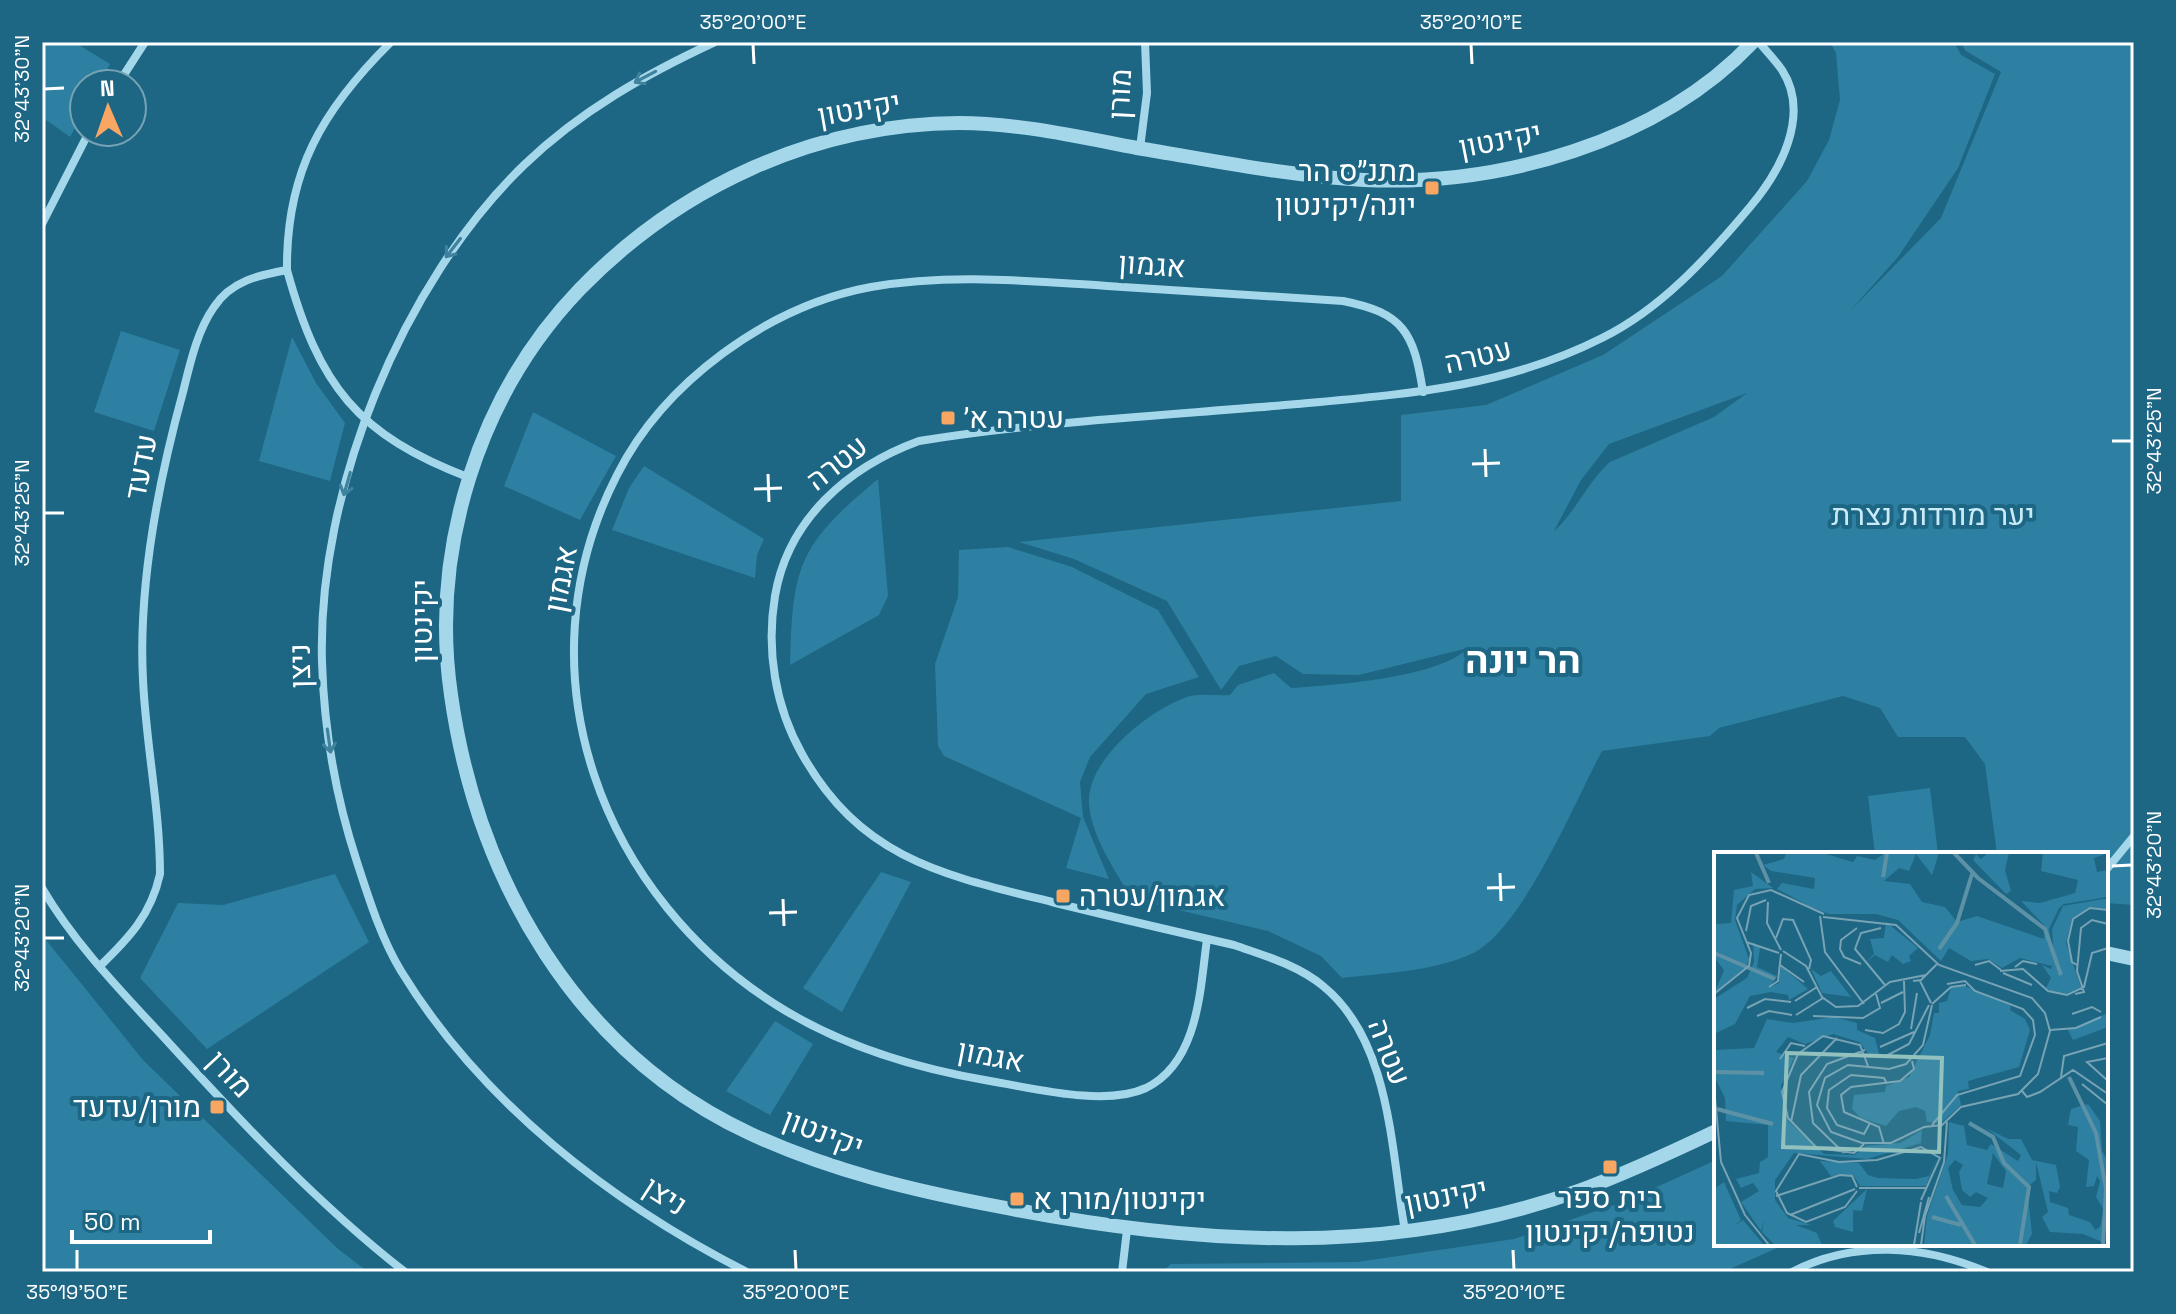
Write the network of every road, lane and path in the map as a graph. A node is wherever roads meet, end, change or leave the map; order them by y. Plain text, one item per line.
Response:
1 (145, 42) edge
2 (391, 42) edge
3 (715, 42) edge
4 (1145, 42) edge
5 (1756, 42) edge
6 (128, 68) edge
7 (81, 148) edge
8 (1140, 148) junction
9 (42, 224) edge
10 (287, 270) junction
11 (1423, 392) junction
12 (366, 420) junction
13 (470, 478) junction
14 (2134, 836) edge
15 (2108, 868) edge
16 (42, 888) edge
17 (1207, 939) junction
18 (2134, 950) edge
19 (2108, 951) edge
20 (2108, 952) edge
21 (2134, 959) edge
22 (100, 966) junction
23 (1714, 1132) edge
24 (1127, 1230) junction
25 (1405, 1231) junction
26 (405, 1272) edge
27 (747, 1272) edge
28 (1122, 1272) edge
29 (1792, 1272) edge
30 (1987, 1272) edge

1 - 6 street
2 - 10 street
3 -> 12 street, ניצן
4 - 8 street, מורן
5 - 8 street, יקינטון
5 - 11 street, עטרה
7 - 9 street
8 - 13 street, יקינטון
10 - 12 street
10 - 22 street, עדעד
11 - 17 street, עטרה
11 - 17 street, אגמון
12 - 13 street
12 -> 27 street, ניצן
13 - 24 street, יקינטון
14 - 15 street
16 - 22 street, מורן
17 - 25 street, עטרה
18 - 19 street
20 - 21 street
22 - 26 street, מורן
23 - 25 street, יקינטון
24 - 25 street, יקינטון
24 - 28 street
29 - 30 street

